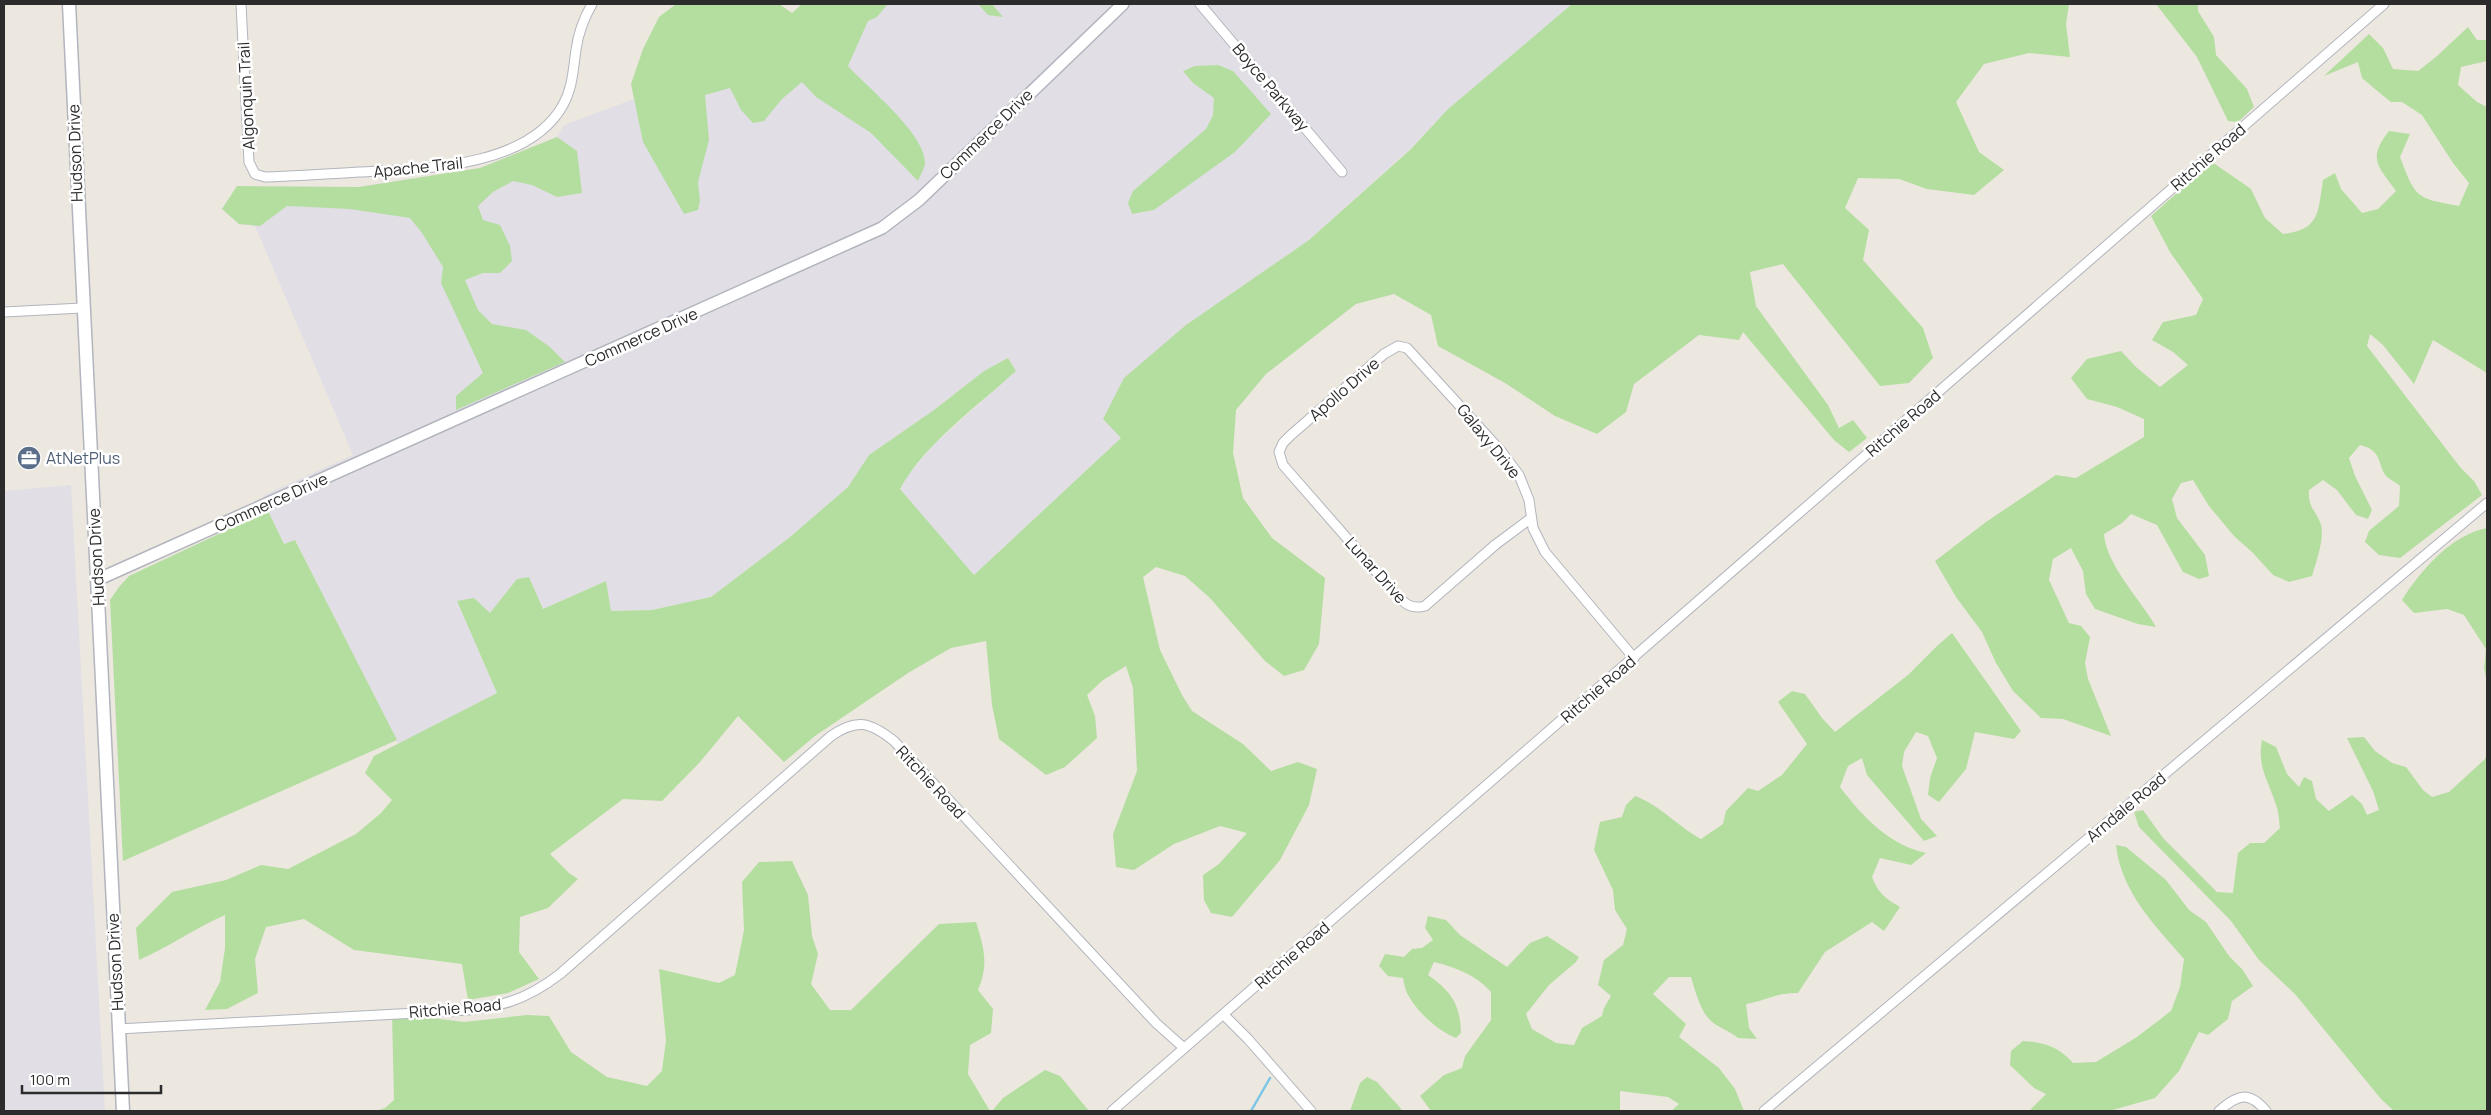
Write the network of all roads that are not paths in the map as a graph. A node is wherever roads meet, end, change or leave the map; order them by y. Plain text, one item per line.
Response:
1 (69, 4) edge
2 (241, 4) edge
3 (592, 4) edge
4 (1122, 4) edge
5 (1200, 4) edge
6 (2384, 4) edge
7 (1342, 172) dead end
8 (268, 177) joint
9 (82, 308) junction
10 (4, 312) edge
11 (1414, 353) joint
12 (1280, 449) joint
13 (2487, 503) edge
14 (1530, 519) junction
15 (99, 579) junction
16 (1634, 658) junction
17 (1224, 1015) junction
18 (118, 1029) junction
19 (1184, 1048) junction
20 (123, 1111) edge
21 (1112, 1111) edge
22 (1311, 1111) edge
23 (1764, 1111) edge
24 (2219, 1111) edge
25 (2266, 1111) edge

1 - 9 main road, Hudson Drive
2 - 8 street, Algonquin Trail
3 - 8 street, Apache Trail
4 - 15 street, Commerce Drive
5 - 7 street, Boyce Parkway
6 - 16 street, Ritchie Road
9 - 10 street
9 - 15 main road, Hudson Drive
11 - 12 street, Apollo Drive
11 - 14 street, Galaxy Drive
12 - 14 street, Lunar Drive
13 - 23 street, Arndale Road
14 - 16 street, Galaxy Drive
15 - 18 main road, Hudson Drive
16 - 17 street, Ritchie Road
17 - 19 street, Ritchie Road
17 - 22 street
18 - 19 street, Ritchie Road
18 - 20 main road, Hudson Drive
19 - 21 street
24 - 25 street

